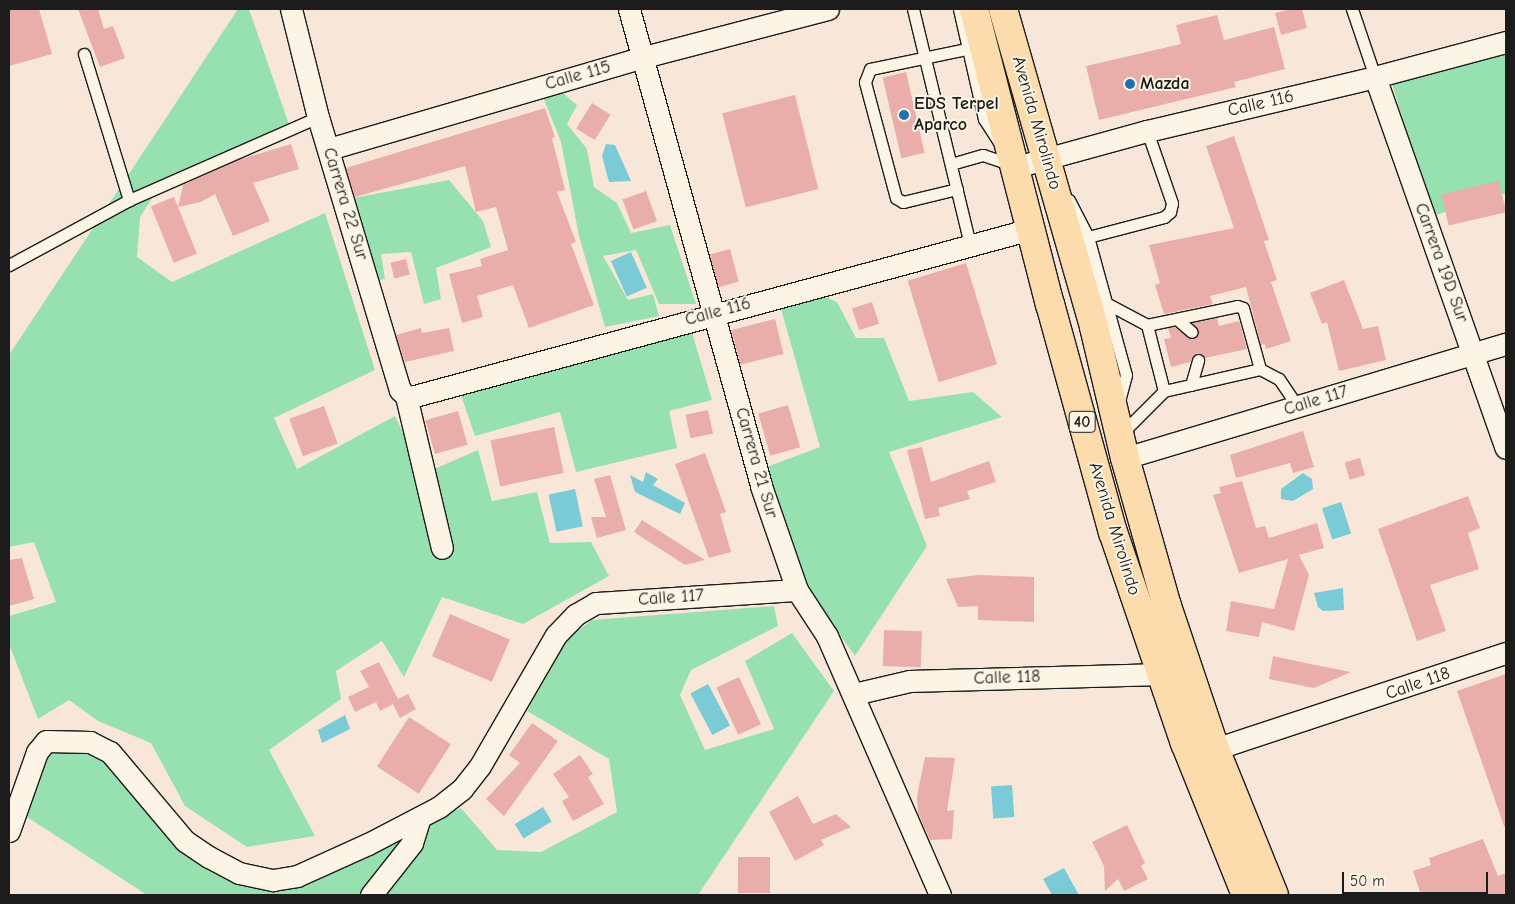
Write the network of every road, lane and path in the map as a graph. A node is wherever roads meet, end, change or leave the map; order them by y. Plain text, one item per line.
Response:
1 (291, 9) edge
2 (628, 9) edge
3 (828, 9) edge
4 (913, 9) edge
5 (959, 9) edge
6 (974, 9) edge
7 (1003, 9) edge
8 (1352, 9) edge
9 (1506, 42) edge
10 (967, 49) junction
11 (84, 54) dead end
12 (644, 57) junction
13 (926, 57) junction
14 (1375, 77) junction
15 (318, 117) junction
16 (1147, 131) junction
17 (329, 149) junction
18 (1046, 159) junction
19 (951, 164) junction
20 (1016, 167) junction
21 (957, 189) junction
22 (129, 200) junction
23 (1031, 229) junction
24 (1088, 237) junction
25 (970, 244) junction
26 (9, 265) edge
27 (1106, 303) junction
28 (715, 313) junction
29 (1178, 320) junction
30 (1148, 325) junction
31 (1192, 332) dead end
32 (1506, 344) edge
33 (1473, 353) junction
34 (1198, 360) dead end
35 (1260, 369) junction
36 (1191, 385) junction
37 (1164, 392) junction
38 (406, 396) junction
39 (1297, 406) junction
40 (1120, 437) junction
41 (1506, 448) edge
42 (442, 548) dead end
43 (798, 590) junction
44 (1506, 654) edge
45 (1161, 674) junction
46 (854, 694) junction
47 (1215, 749) junction
48 (420, 816) junction
49 (9, 831) edge
50 (371, 895) edge
51 (940, 895) edge
52 (1246, 895) edge
53 (1274, 895) edge

1 - 15 street, Carrera 22 Sur
2 - 12 street, Carrera 21 Sur
3 - 12 street, Calle 115
4 - 13 lane
5 - 10 lane
6 - 20 main road, Avenida Mirolindo / 40
7 - 18 main road, Avenida Mirolindo / 40
8 - 14 lane
9 - 14 street, Calle 116
10 - 13 lane
10 - 20 lane
11 - 22 lane
12 - 17 street, Calle 115
12 - 28 street, Carrera 21 Sur
13 - 19 lane
13 - 21 lane
14 - 16 street, Calle 116
14 - 33 street, Carrera 19D Sur
15 - 17 street, Carrera 22 Sur
15 - 22 lane
16 - 18 street, Calle 116
16 - 24 lane
17 - 38 street, Carrera 22 Sur
18 - 20 street, Calle 116
18 - 24 lane
18 - 40 main road, Avenida Mirolindo / 40
19 - 20 lane
19 - 21 lane
20 - 23 main road, Avenida Mirolindo / 40
21 - 25 lane
22 - 26 lane
23 - 25 street, Calle 116
23 - 45 main road, Avenida Mirolindo / 40
24 - 27 lane
25 - 28 street, Calle 116
27 - 30 lane
27 - 40 lane
28 - 38 street, Calle 116
28 - 43 street, Carrera 21 Sur
29 - 30 lane
29 - 31 lane
29 - 35 lane
30 - 37 lane
32 - 33 street, Calle 117
33 - 39 street, Calle 117
33 - 41 street, Carrera 19D Sur
34 - 36 lane
35 - 36 lane
35 - 39 lane
36 - 37 lane
37 - 40 lane
38 - 42 street, Carrera 22 Sur
39 - 40 street, Calle 117
40 - 47 main road, Avenida Mirolindo / 40
43 - 46 street, Carrera 21 Sur
43 - 48 street, Calle 117
44 - 47 street, Calle 118
45 - 46 street, Calle 118
45 - 52 main road, Avenida Mirolindo / 40
46 - 51 street, Carrera 21 Sur
47 - 53 main road, Avenida Mirolindo / 40
48 - 49 street, Calle 117
48 - 50 street

